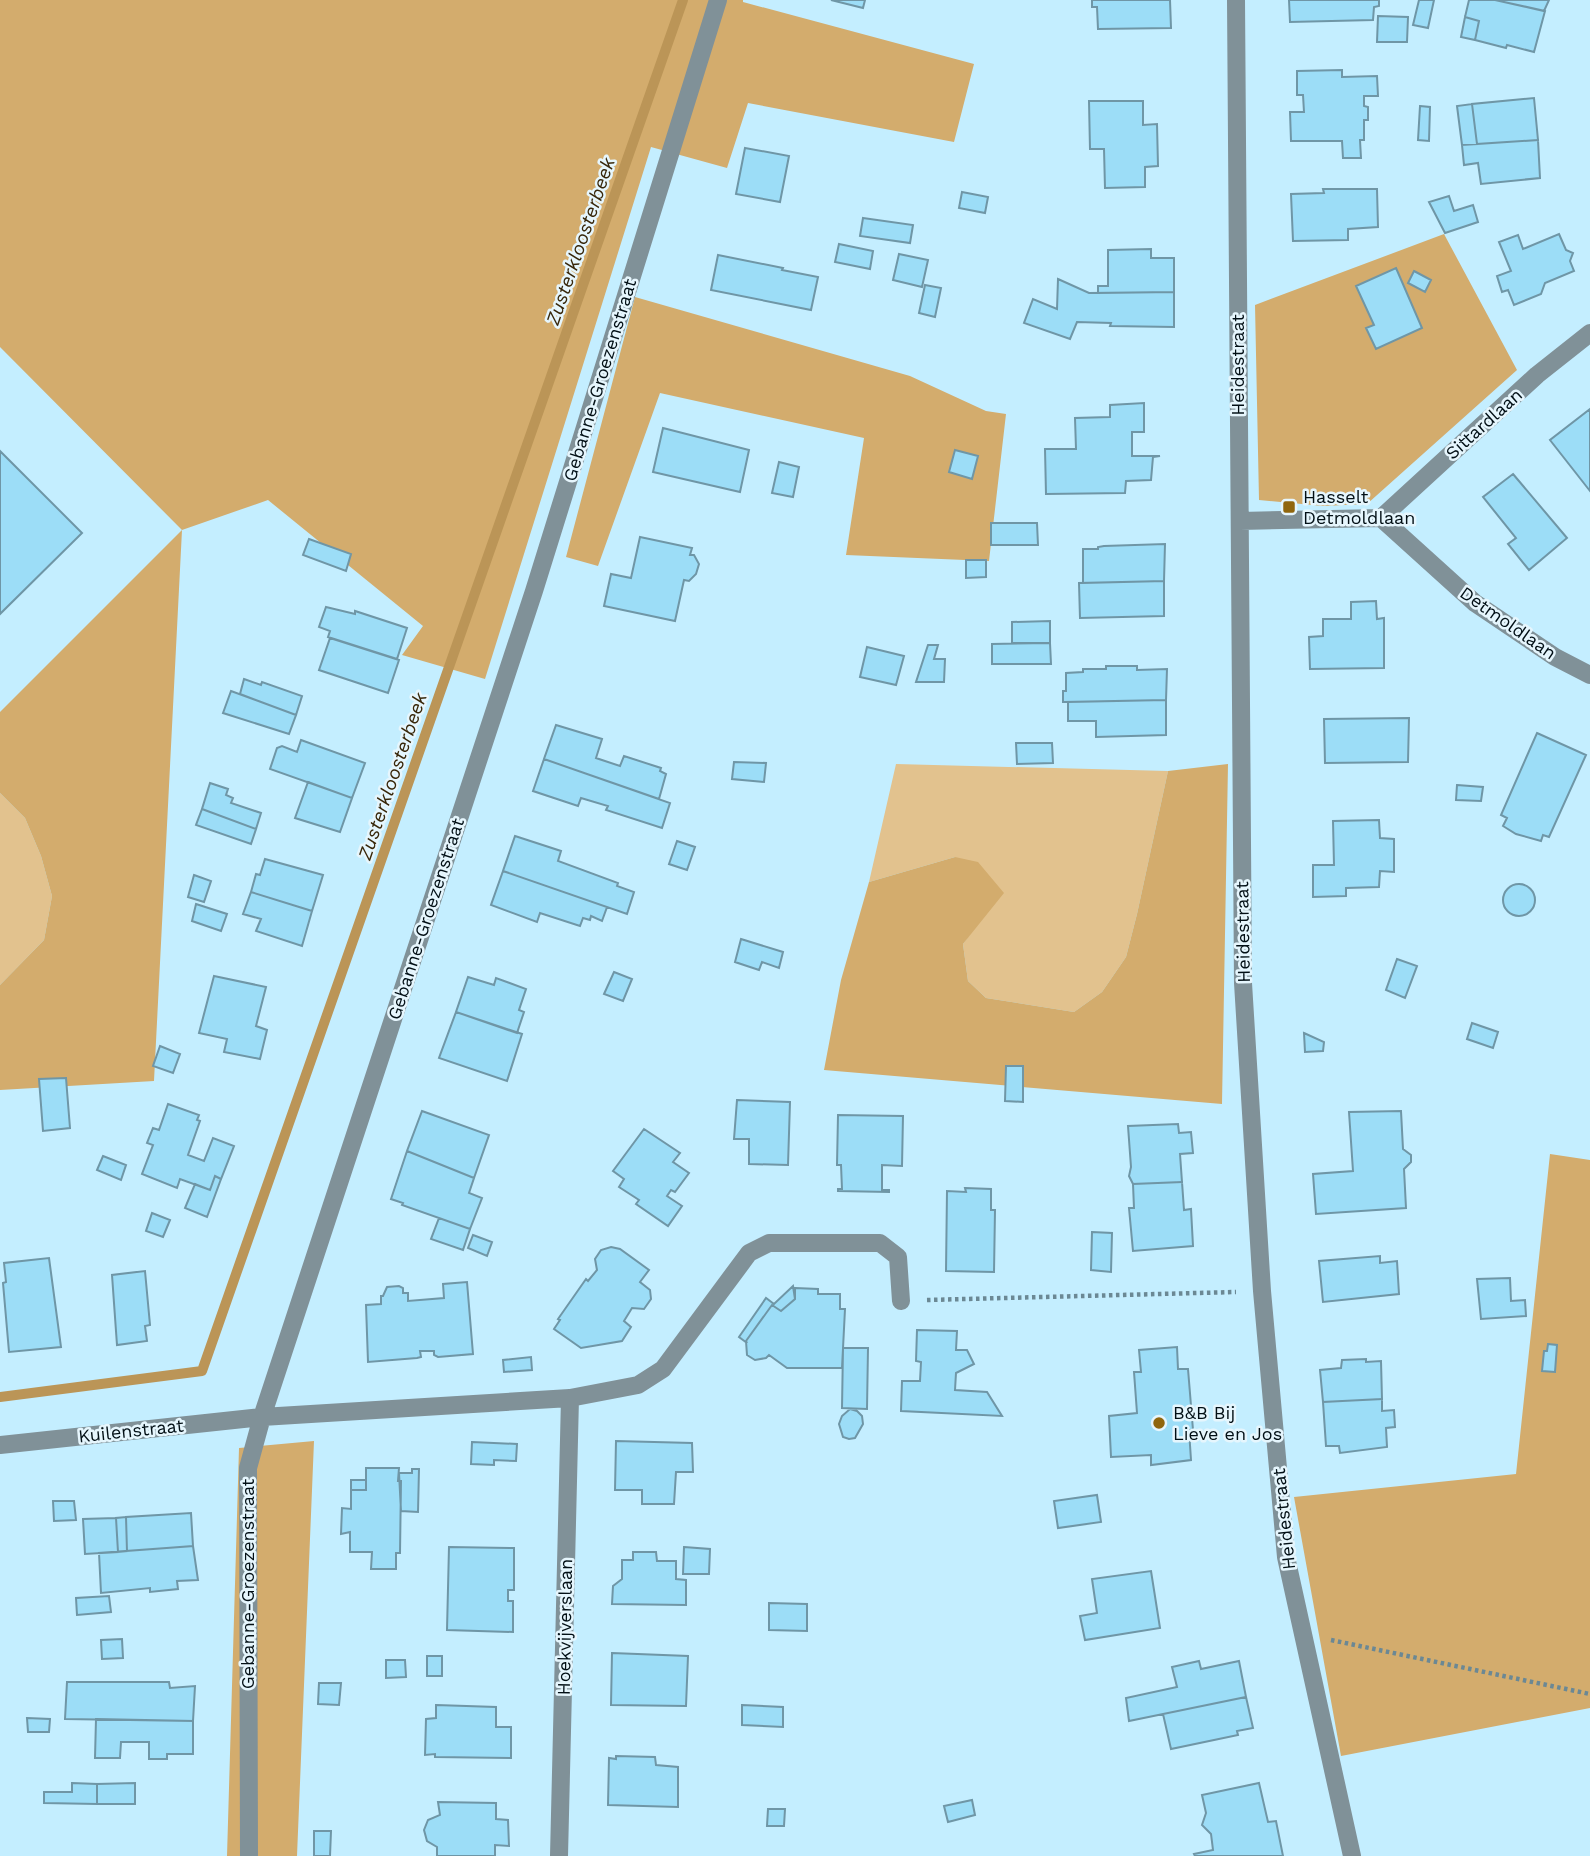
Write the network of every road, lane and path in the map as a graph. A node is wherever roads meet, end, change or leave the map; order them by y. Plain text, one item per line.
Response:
1 (718, 0) edge
2 (1236, 0) edge
3 (1590, 333) edge
4 (1381, 518) junction
5 (1240, 521) junction
6 (1590, 675) edge
7 (1262, 1291) junction
8 (901, 1301) joint
9 (570, 1398) junction
10 (262, 1417) junction
11 (0, 1445) edge
12 (1303, 1634) junction
13 (1590, 1694) edge
14 (249, 1856) edge
15 (559, 1856) edge
16 (1352, 1856) edge

1 - 10 street, Gebanne-Groezenstraat
2 - 5 street, Heidestraat
3 - 4 street, Sittardlaan
4 - 5 street
4 - 6 street, Detmoldlaan
5 - 7 street, Heidestraat
7 - 8 path
7 - 12 street, Heidestraat
8 - 9 street
9 - 10 street
9 - 15 street, Hoekvijverslaan
10 - 11 street, Kuilenstraat
10 - 14 street, Gebanne-Groezenstraat
12 - 13 path
12 - 16 street, Heidestraat

